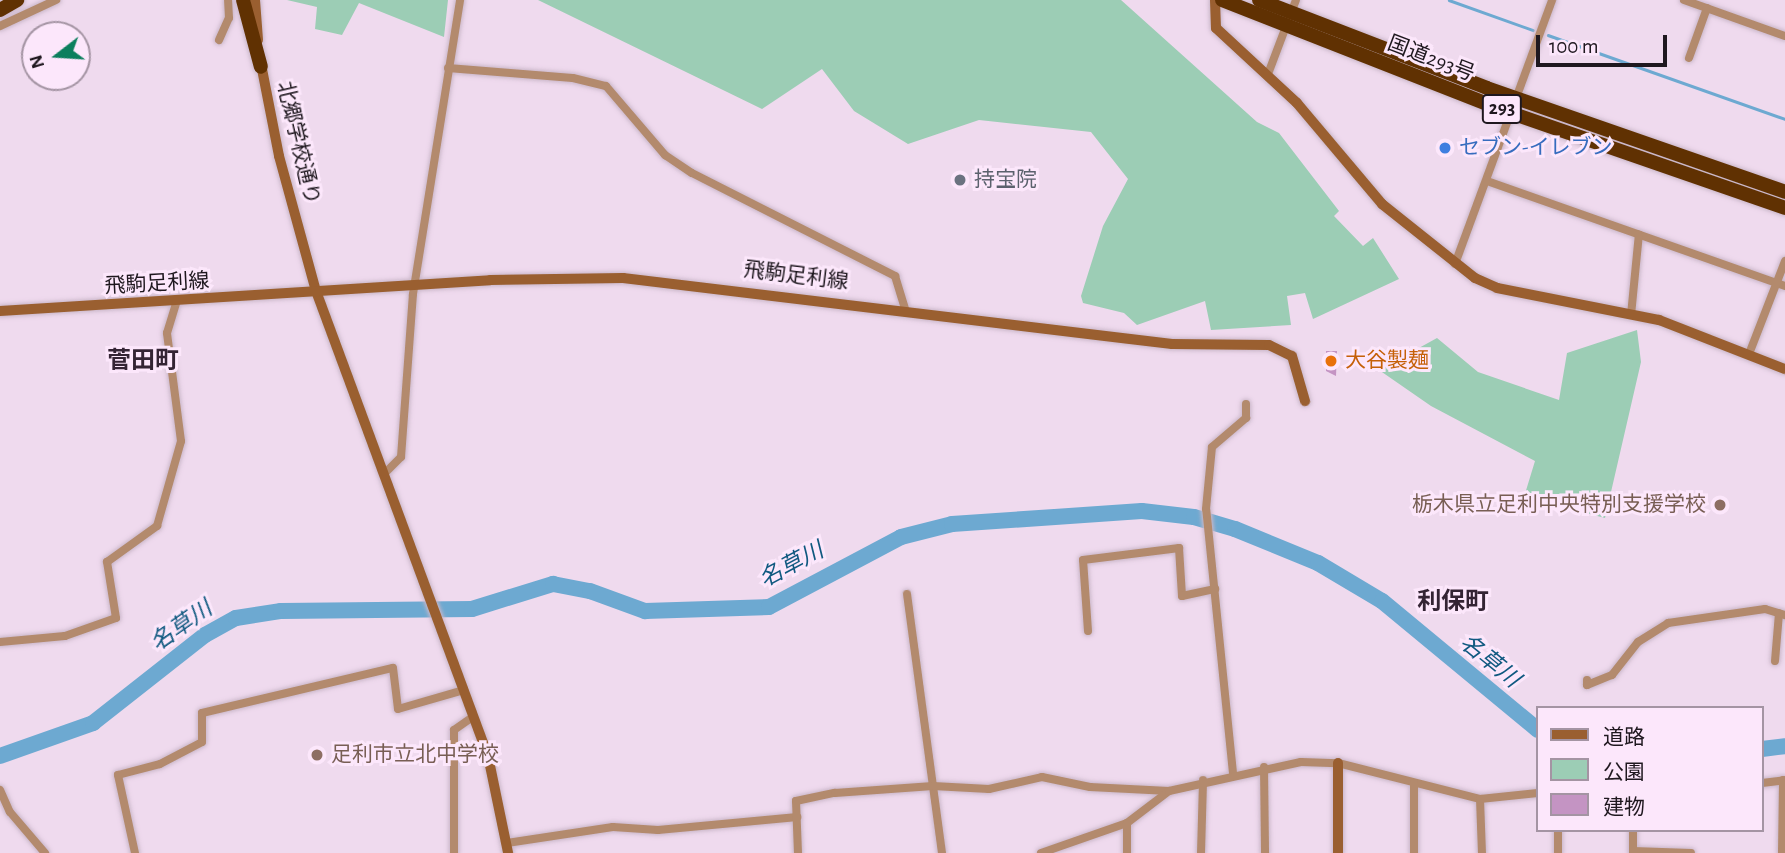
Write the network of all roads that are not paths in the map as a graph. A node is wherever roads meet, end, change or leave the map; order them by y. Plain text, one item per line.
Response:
1 (17, 0) edge
2 (56, 0) edge
3 (228, 0) edge
4 (243, 0) edge
5 (255, 0) edge
6 (460, 0) edge
7 (1215, 0) edge
8 (1222, 0) edge
9 (1259, 0) edge
10 (1552, 0) edge
11 (1684, 0) edge
12 (1707, 8) junction
13 (0, 10) edge
14 (1291, 13) edge
15 (0, 26) edge
16 (1785, 36) edge
17 (219, 40) dead end
18 (1689, 58) dead end
19 (261, 67) junction
20 (449, 68) junction
21 (1268, 74) junction
22 (1513, 106) junction
23 (1487, 181) junction
24 (1785, 192) edge
25 (1785, 208) edge
26 (1639, 234) junction
27 (1785, 261) edge
28 (1455, 264) junction
29 (1781, 284) edge
30 (414, 285) junction
31 (316, 291) junction
32 (176, 303) junction
33 (905, 309) junction
34 (0, 311) edge
35 (1631, 315) junction
36 (1749, 354) junction
37 (1785, 369) edge
38 (1306, 401) dead end
39 (1246, 404) dead end
40 (384, 474) junction
41 (1215, 589) junction
42 (907, 594) dead end
43 (1782, 614) edge
44 (1088, 631) dead end
45 (0, 642) edge
46 (1775, 661) dead end
47 (1587, 680) dead end
48 (464, 690) junction
49 (474, 716) junction
50 (1339, 763) junction
51 (1264, 767) junction
52 (1233, 773) junction
53 (1203, 780) junction
54 (1784, 780) edge
55 (1414, 783) junction
56 (1764, 783) edge
57 (933, 786) junction
58 (0, 790) edge
59 (1169, 791) junction
60 (1536, 793) edge
61 (1480, 799) junction
62 (797, 817) junction
63 (1784, 817) edge
64 (1127, 823) junction
65 (1558, 832) edge
66 (1633, 832) edge
67 (507, 848) edge
68 (1063, 850) edge
69 (1633, 852) edge
70 (44, 853) edge
71 (135, 853) edge
72 (454, 853) edge
73 (798, 853) edge
74 (942, 853) edge
75 (1041, 853) edge
76 (1127, 853) edge
77 (1201, 853) edge
78 (1265, 853) edge
79 (1338, 853) edge
80 (1414, 853) edge
81 (1482, 853) edge
82 (1558, 853) edge
83 (1691, 853) edge
84 (1782, 853) edge

1 - 13 highway
2 - 15 street
3 - 17 street
4 - 19 highway
5 - 19 main road, 北郷学校通り
6 - 20 street
7 - 21 main road
8 - 14 highway, 国道293号 / 293
9 - 14 highway, 国道293号 / 293
10 - 22 street
11 - 12 street
12 - 16 street
12 - 18 street
14 - 21 street
14 - 22 highway, 国道293号 / 293
19 - 31 main road, 北郷学校通り
20 - 30 street
20 - 33 street
21 - 28 main road
22 - 23 street
22 - 24 highway, 国道293号 / 293
22 - 25 highway, 国道293号 / 293
23 - 26 street
23 - 28 street
26 - 29 street
26 - 35 street
27 - 29 street
28 - 35 main road
29 - 36 street
30 - 31 main road, 飛駒足利線
30 - 33 main road, 飛駒足利線
30 - 40 street
31 - 32 main road, 飛駒足利線
31 - 40 main road
32 - 34 main road, 飛駒足利線
32 - 45 street
33 - 38 main road, 飛駒足利線
35 - 36 main road
36 - 37 main road
39 - 41 street
40 - 48 main road
41 - 44 street
41 - 52 street
42 - 57 street
43 - 46 street
43 - 47 street
48 - 49 main road
48 - 71 street
49 - 67 main road
49 - 72 street
50 - 51 street
50 - 55 street
50 - 79 main road
51 - 52 street
51 - 78 street
52 - 53 street
53 - 59 street
53 - 77 street
54 - 56 street
54 - 63 street
55 - 61 street
55 - 80 street
57 - 59 street
57 - 62 street
57 - 74 street
58 - 70 street
59 - 64 street
60 - 61 street
61 - 81 street
62 - 67 street
62 - 73 street
63 - 84 street
64 - 68 street
64 - 76 street
65 - 82 street
66 - 69 street
68 - 75 street
69 - 83 street

